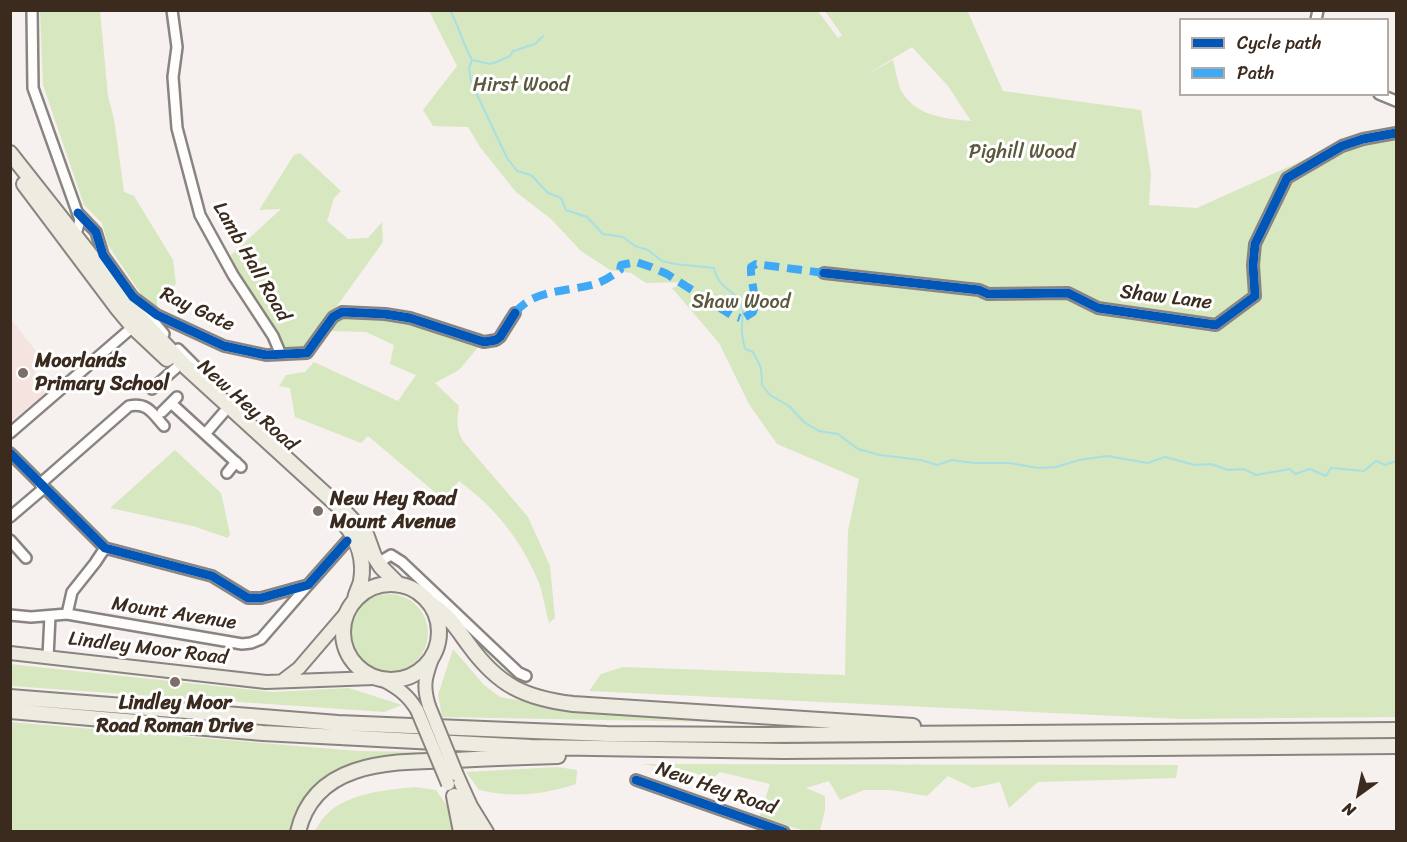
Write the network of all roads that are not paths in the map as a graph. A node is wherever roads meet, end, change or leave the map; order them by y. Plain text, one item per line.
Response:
1 (32, 10) edge
2 (172, 10) edge
3 (1396, 133) edge
4 (10, 153) edge
5 (10, 166) edge
6 (78, 213) junction
7 (57, 219) junction
8 (73, 241) junction
9 (824, 273) dead end
10 (133, 297) junction
11 (515, 313) dead end
12 (137, 323) junction
13 (277, 354) junction
14 (176, 368) junction
15 (152, 389) dead end
16 (162, 412) dead end
17 (224, 412) junction
18 (164, 426) dead end
19 (10, 433) edge
20 (205, 434) junction
21 (260, 436) junction
22 (10, 453) edge
23 (227, 473) dead end
24 (42, 486) junction
25 (10, 517) edge
26 (10, 540) edge
27 (346, 541) dead end
28 (105, 548) junction
29 (26, 558) dead end
30 (378, 563) junction
31 (362, 576) junction
32 (308, 585) junction
33 (399, 585) junction
34 (355, 599) junction
35 (428, 602) junction
36 (346, 612) junction
37 (67, 614) junction
38 (10, 615) edge
39 (50, 616) junction
40 (10, 653) edge
41 (433, 656) junction
42 (48, 657) junction
43 (526, 676) dead end
44 (379, 679) junction
45 (281, 682) junction
46 (10, 697) edge
47 (423, 708) junction
48 (10, 711) edge
49 (1396, 730) edge
50 (1027, 733) junction
51 (1396, 746) edge
52 (686, 750) junction
53 (636, 780) dead end
54 (451, 790) junction
55 (754, 826) edge
56 (297, 831) edge
57 (461, 831) edge
58 (476, 831) edge
59 (487, 831) edge
60 (784, 831) edge

1 - 6 street
2 - 13 street, Lamb Hall Road
3 - 9 street, Shaw Lane
4 - 7 highway, New Hey Road
5 - 7 highway, New Hey Road
6 - 7 street
6 - 8 street
6 - 10 street, Ray Gate
7 - 8 highway, New Hey Road
8 - 12 highway, New Hey Road
10 - 13 street, Ray Gate
10 - 21 street, New Hey Road
11 - 13 street
12 - 14 highway, New Hey Road
12 - 19 street
12 - 21 highway, New Hey Road
14 - 15 street
14 - 17 highway, New Hey Road
16 - 20 street
17 - 20 street
17 - 31 highway, New Hey Road
18 - 24 street
20 - 23 street
21 - 30 highway, New Hey Road
22 - 24 street
24 - 25 street
24 - 28 street
26 - 29 street
27 - 32 street
28 - 32 street
28 - 37 street
30 - 31 highway
30 - 33 highway, New Hey Road
30 - 43 street
31 - 34 highway, New Hey Road
32 - 37 street, Mount Avenue
33 - 34 highway
33 - 35 highway
34 - 36 highway
35 - 41 highway
35 - 50 highway
36 - 44 highway
36 - 45 main road
37 - 39 street, Mount Avenue
38 - 39 street, Mount Avenue
39 - 42 street
40 - 42 main road, Lindley Moor Road
41 - 44 highway
41 - 47 main road
42 - 45 main road, Lindley Moor Road
44 - 45 main road, Lindley Moor Road
44 - 47 main road
46 - 50 highway
47 - 54 main road, bridge
47 - 59 main road, bridge
48 - 52 highway
49 - 50 highway
51 - 52 highway
52 - 56 highway
53 - 55 street, New Hey Road
54 - 57 highway
54 - 58 main road
55 - 60 street, New Hey Road

